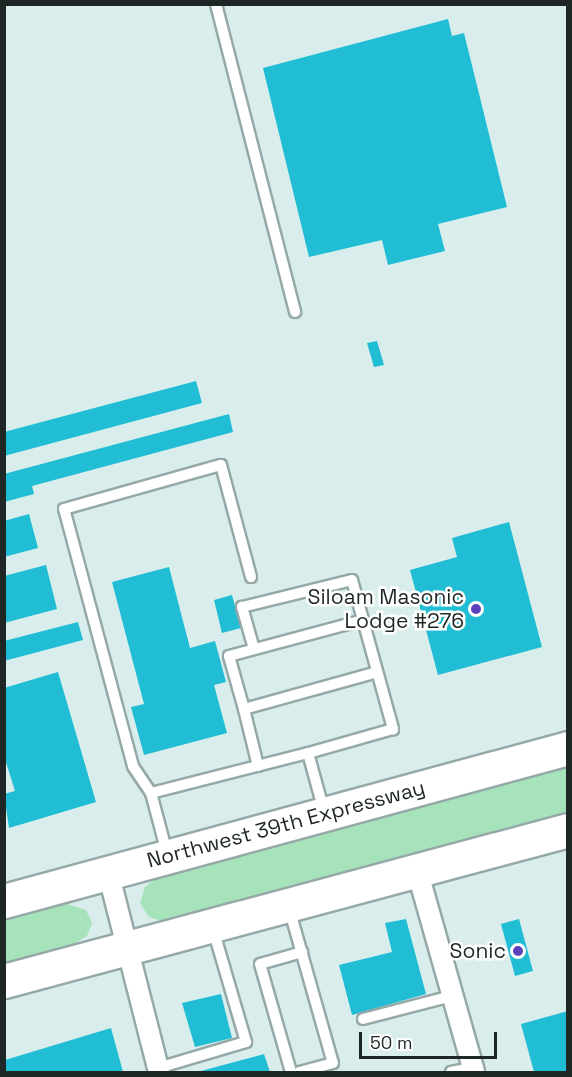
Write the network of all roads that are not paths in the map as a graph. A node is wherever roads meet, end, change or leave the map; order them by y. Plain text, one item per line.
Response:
1 (216, 4) edge
2 (294, 312) dead end
3 (251, 578) dead end
4 (363, 620) junction
5 (254, 649) junction
6 (377, 672) junction
7 (244, 709) junction
8 (567, 748) edge
9 (309, 753) junction
10 (258, 766) junction
11 (151, 793) junction
12 (325, 814) junction
13 (567, 830) edge
14 (168, 856) junction
15 (417, 870) junction
16 (108, 872) junction
17 (4, 901) edge
18 (288, 905) junction
19 (212, 926) junction
20 (129, 947) junction
21 (302, 952) junction
22 (4, 981) edge
23 (452, 996) junction
24 (363, 1019) dead end
25 (335, 1068) edge
26 (159, 1070) edge
27 (473, 1070) edge
28 (291, 1072) edge
29 (300, 1072) edge
30 (451, 1072) edge

1 - 2 lane
3 - 11 lane
4 - 5 lane
4 - 5 lane
4 - 6 lane
5 - 7 lane
6 - 7 lane
6 - 9 lane
7 - 10 lane
8 - 12 highway, Northwest 39th Expressway
9 - 10 lane
9 - 12 lane
10 - 11 lane
11 - 14 lane
12 - 14 highway, Northwest 39th Expressway
13 - 15 highway
14 - 16 highway, Northwest 39th Expressway
15 - 18 highway
15 - 23 street
16 - 17 highway, Northwest 39th Expressway
16 - 20 street
18 - 19 highway
18 - 21 lane
19 - 20 highway
19 - 26 lane
20 - 22 highway
20 - 26 street
21 - 25 lane
21 - 28 lane
23 - 24 lane
23 - 27 street
25 - 29 lane
27 - 30 lane

